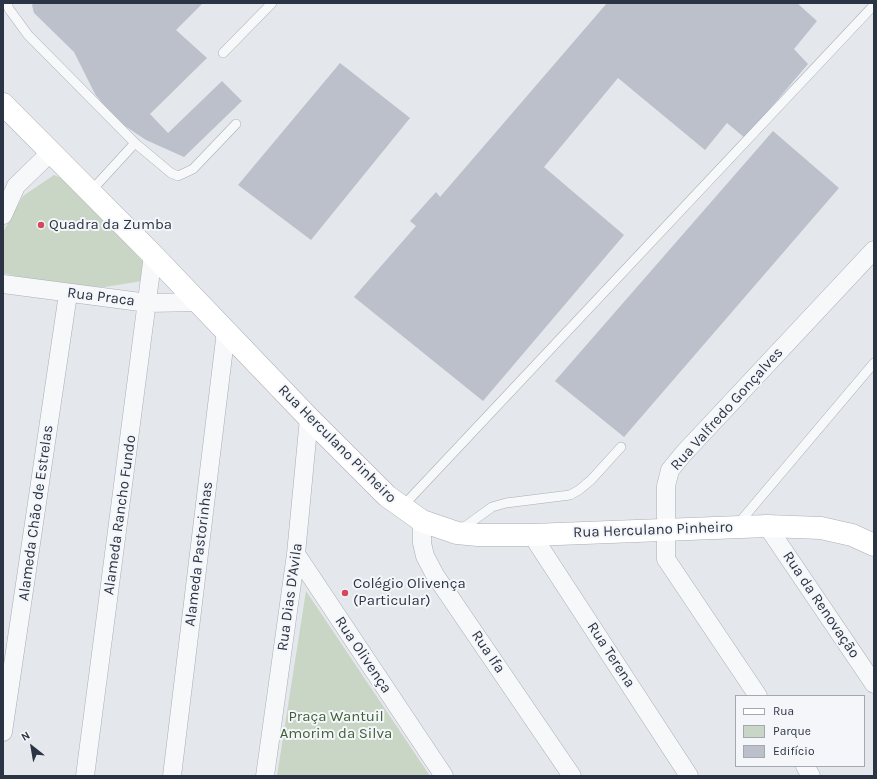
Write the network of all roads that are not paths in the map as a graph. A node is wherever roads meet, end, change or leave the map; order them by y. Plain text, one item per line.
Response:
1 (7, 3) edge
2 (272, 3) edge
3 (874, 5) edge
4 (223, 53) dead end
5 (3, 104) edge
6 (236, 124) dead end
7 (135, 143) junction
8 (51, 152) junction
9 (10, 191) edge
10 (91, 191) junction
11 (3, 214) edge
12 (874, 250) edge
13 (153, 255) junction
14 (3, 284) edge
15 (68, 294) junction
16 (199, 302) junction
17 (148, 303) junction
18 (226, 331) junction
19 (874, 363) edge
20 (309, 418) junction
21 (621, 447) dead end
22 (402, 507) junction
23 (422, 521) junction
24 (736, 526) junction
25 (767, 526) junction
26 (666, 529) junction
27 (457, 533) junction
28 (532, 535) junction
29 (874, 545) edge
30 (296, 554) junction
31 (874, 684) edge
32 (757, 695) edge
33 (3, 732) edge
34 (806, 767) edge
35 (85, 776) edge
36 (172, 776) edge
37 (265, 776) edge
38 (444, 776) edge
39 (572, 776) edge
40 (689, 776) edge
41 (811, 776) edge

1 - 7 lane
2 - 4 lane
3 - 22 lane
5 - 8 street, Rua Herculano Pinheiro
6 - 7 lane
7 - 10 lane
8 - 9 street
8 - 10 street, Rua Herculano Pinheiro
9 - 11 street
10 - 13 street, Rua Herculano Pinheiro
12 - 26 street, Rua Valfredo Gonçalves
13 - 16 street, Rua Herculano Pinheiro
13 - 17 street, Alameda Rancho Fundo
14 - 15 street, Rua Praca
15 - 17 street, Rua Praca
15 - 33 street, Alameda Chão de Estrelas
16 - 17 street, Rua Praca
16 - 18 street, Rua Herculano Pinheiro
17 - 35 street, Alameda Rancho Fundo
18 - 20 street, Rua Herculano Pinheiro
18 - 36 street, Alameda Pastorinhas
19 - 24 lane
20 - 22 street, Rua Herculano Pinheiro
20 - 30 street, Rua Dias D'Avila
21 - 27 lane
22 - 23 street, Rua Herculano Pinheiro
23 - 27 street, Rua Herculano Pinheiro
23 - 39 street, Rua Ifa
24 - 25 street, Rua Herculano Pinheiro
24 - 26 street, Rua Herculano Pinheiro
25 - 29 street, Rua Herculano Pinheiro
25 - 31 street, Rua da Renovação
26 - 28 street, Rua Herculano Pinheiro
26 - 32 street, Rua Valfredo Gonçalves
27 - 28 street, Rua Herculano Pinheiro
28 - 40 street, Rua Terena
30 - 37 street, Rua Dias D'Avila
30 - 38 street, Rua Olivença
34 - 41 street

